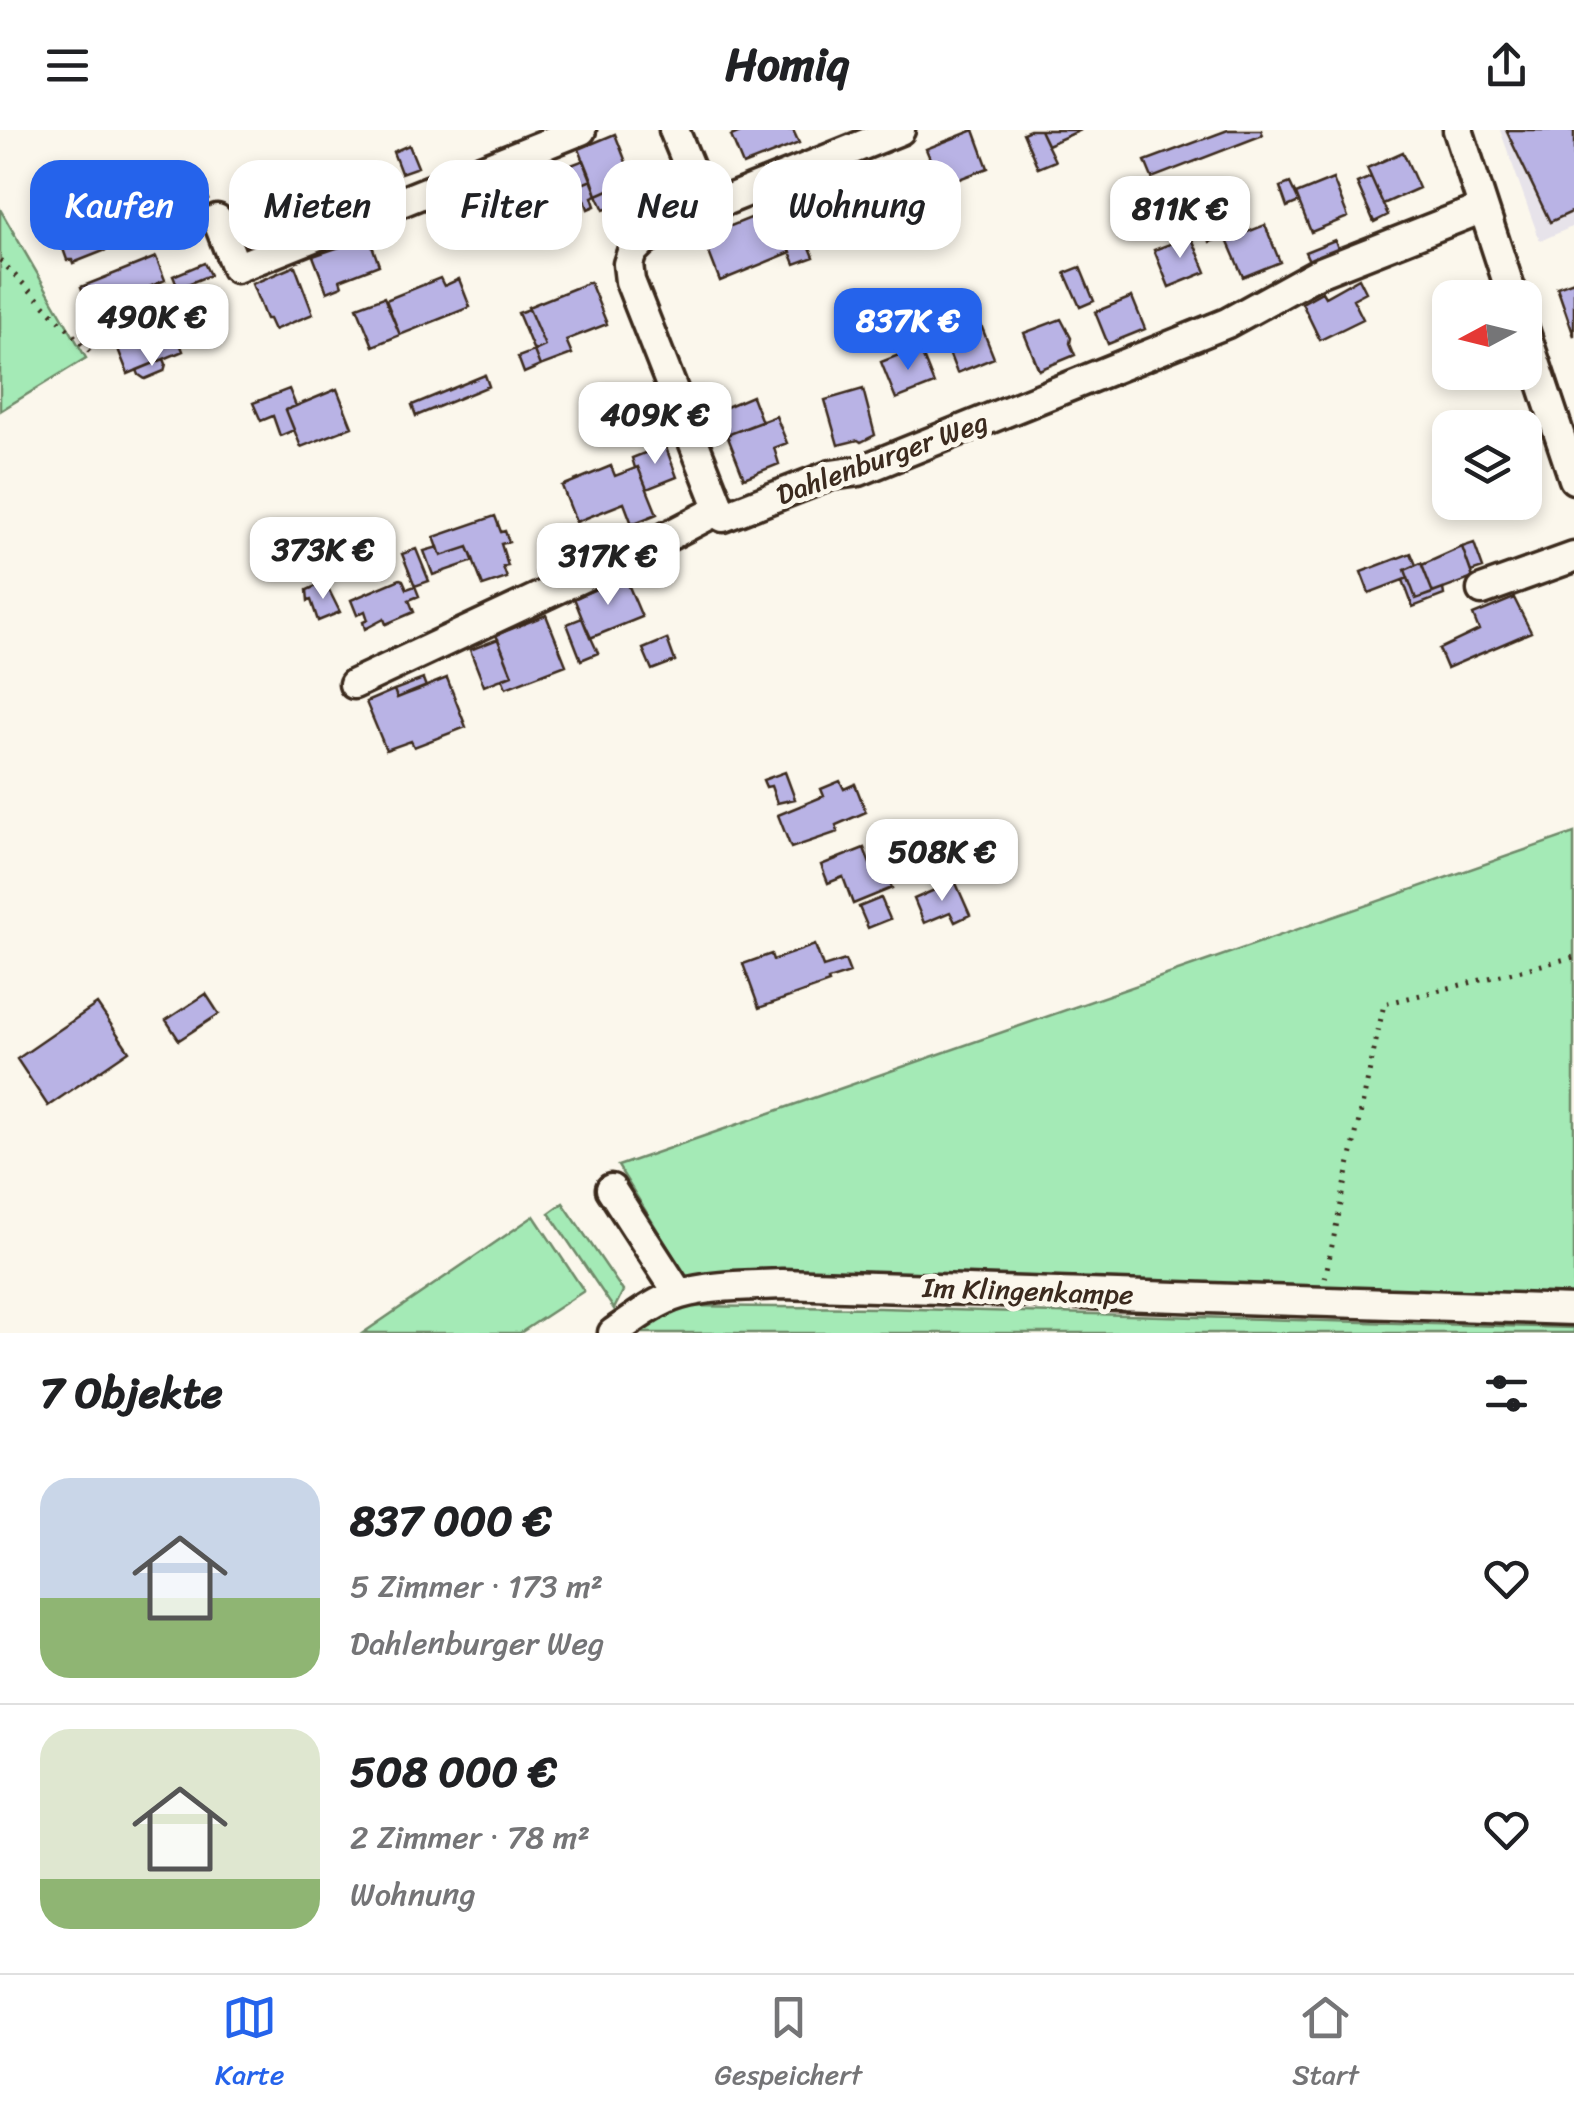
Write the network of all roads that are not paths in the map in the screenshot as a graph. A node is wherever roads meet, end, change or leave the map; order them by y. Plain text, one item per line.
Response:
1 (581, 130) edge
2 (674, 130) edge
3 (900, 130) edge
4 (1458, 130) edge
5 (686, 160) edge
6 (733, 197) edge
7 (1482, 208) junction
8 (217, 219) dead end
9 (634, 250) edge
10 (1507, 280) edge
11 (1542, 383) edge
12 (1574, 480) edge
13 (721, 513) junction
14 (1574, 558) edge
15 (1482, 590) dead end
16 (354, 684) dead end
17 (611, 1189) dead end
18 (679, 1294) junction
19 (1574, 1310) edge
20 (612, 1333) edge

1 - 8 street
2 - 5 street
3 - 6 street
4 - 7 street
7 - 10 street
7 - 13 street, Dahlenburger Weg
9 - 13 street
11 - 12 street
13 - 16 street, Dahlenburger Weg
14 - 15 street
17 - 18 street
18 - 19 street, Im Klingenkampe
18 - 20 street, Im Klingenkampe

